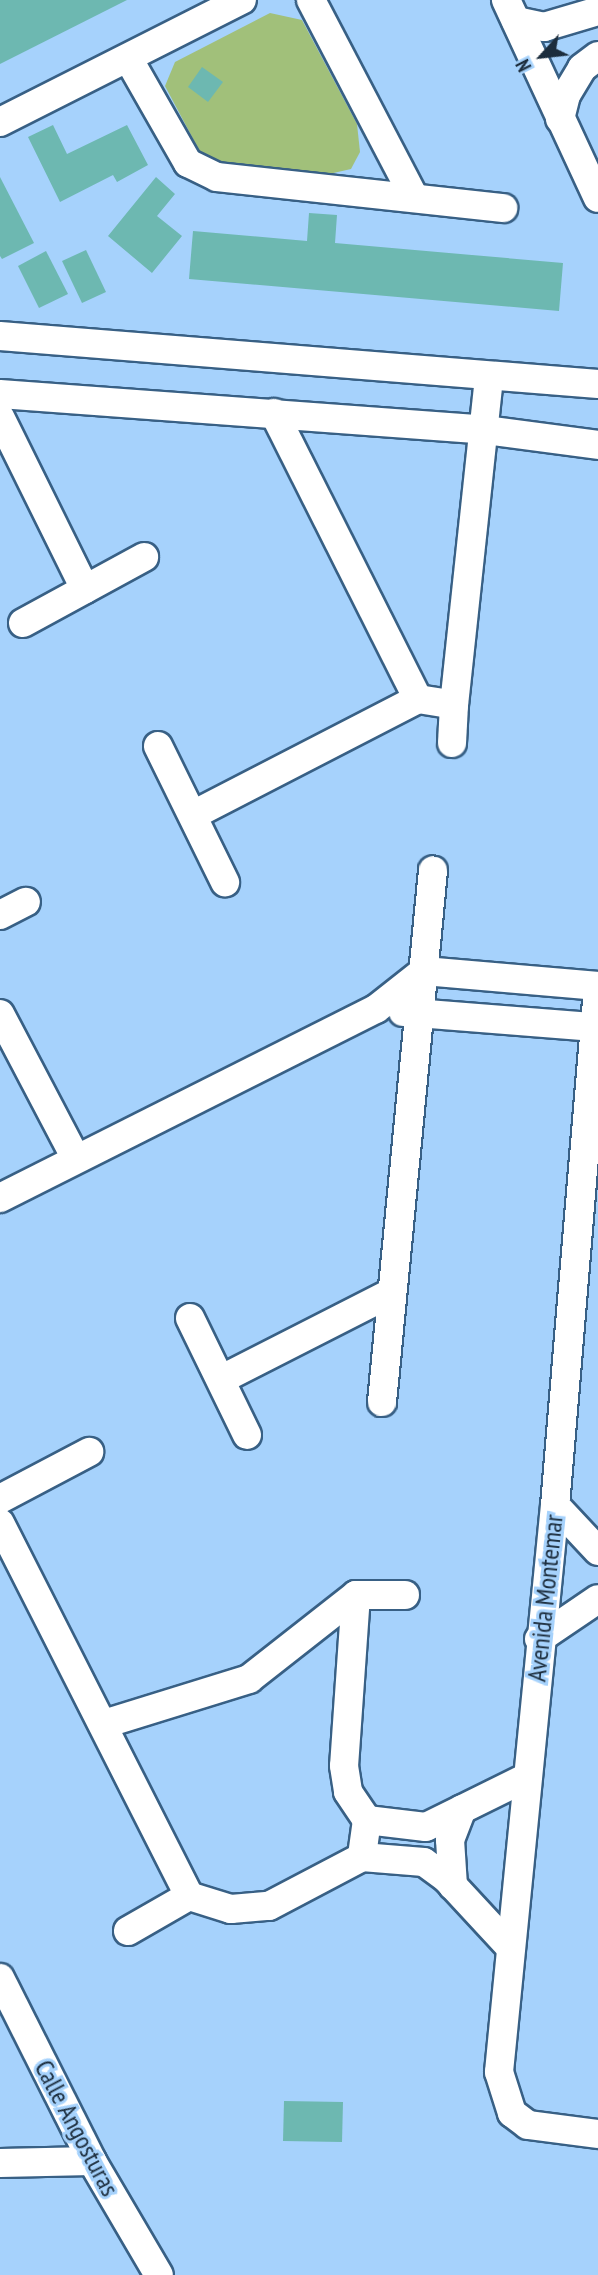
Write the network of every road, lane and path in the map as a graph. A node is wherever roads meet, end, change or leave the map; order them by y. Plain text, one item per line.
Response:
1 (242, 0) edge
2 (311, 0) edge
3 (511, 10) edge
4 (598, 10) edge
5 (598, 56) edge
6 (128, 58) junction
7 (560, 119) junction
8 (0, 122) edge
9 (413, 195) junction
10 (598, 198) edge
11 (503, 208) dead end
12 (0, 336) edge
13 (489, 377) junction
14 (598, 384) edge
15 (0, 394) edge
16 (274, 413) junction
17 (0, 417) edge
18 (486, 430) junction
19 (598, 445) edge
20 (144, 557) dead end
21 (85, 589) junction
22 (23, 623) dead end
23 (418, 699) junction
24 (454, 705) junction
25 (452, 743) dead end
26 (158, 746) dead end
27 (192, 815) junction
28 (433, 870) dead end
29 (226, 882) dead end
30 (26, 902) dead end
31 (0, 915) edge
32 (424, 971) junction
33 (598, 987) edge
34 (376, 1009) junction
35 (0, 1014) edge
36 (419, 1014) junction
37 (593, 1027) junction
38 (75, 1157) junction
39 (0, 1198) edge
40 (391, 1293) junction
41 (190, 1318) dead end
42 (222, 1379) junction
43 (382, 1402) dead end
44 (247, 1435) dead end
45 (89, 1452) dead end
46 (0, 1499) edge
47 (555, 1504) junction
48 (0, 1523) edge
49 (598, 1551) edge
50 (356, 1595) junction
51 (405, 1595) dead end
52 (598, 1599) edge
53 (540, 1639) junction
54 (104, 1724) junction
55 (527, 1777) junction
56 (462, 1810) junction
57 (367, 1819) junction
58 (362, 1857) junction
59 (453, 1885) junction
60 (189, 1896) junction
61 (128, 1931) dead end
62 (509, 1946) junction
63 (0, 1978) edge
64 (7, 2006) edge
65 (598, 2134) edge
66 (92, 2161) junction
67 (0, 2163) edge
68 (159, 2275) edge

1 - 6 street
2 - 9 street
3 - 4 street
3 - 7 street
5 - 7 street
6 - 8 street
6 - 9 street
7 - 10 street
9 - 11 street
12 - 13 street
13 - 14 street
13 - 18 street
15 - 16 street
16 - 18 street
16 - 23 street
17 - 21 street
18 - 19 street
18 - 24 street
20 - 21 street
21 - 22 street
23 - 24 street
23 - 27 street
24 - 25 street
26 - 27 street
27 - 29 street
28 - 32 street
30 - 31 street
32 - 33 street
32 - 34 street
32 - 36 street
33 - 37 street, Avenida Montemar
34 - 36 street
34 - 38 street
35 - 38 street
36 - 37 street
36 - 40 street
37 - 47 street, Avenida Montemar
38 - 39 street
40 - 42 street
40 - 43 street
41 - 42 street
42 - 44 street
45 - 46 street
47 - 49 street
47 - 53 street, Avenida Montemar
48 - 54 street
50 - 51 street
50 - 54 street
50 - 57 street
52 - 53 street
53 - 55 street, Avenida Montemar
54 - 60 street
55 - 56 street
55 - 62 street, Avenida Montemar
56 - 57 street
56 - 59 street
57 - 58 street
58 - 59 street
58 - 60 street
59 - 62 street
60 - 61 street
62 - 65 street, Avenida Montemar
63 - 64 street, Calle Angosturas
64 - 66 street, Calle Angosturas
66 - 67 street
66 - 68 street, Calle Angosturas

